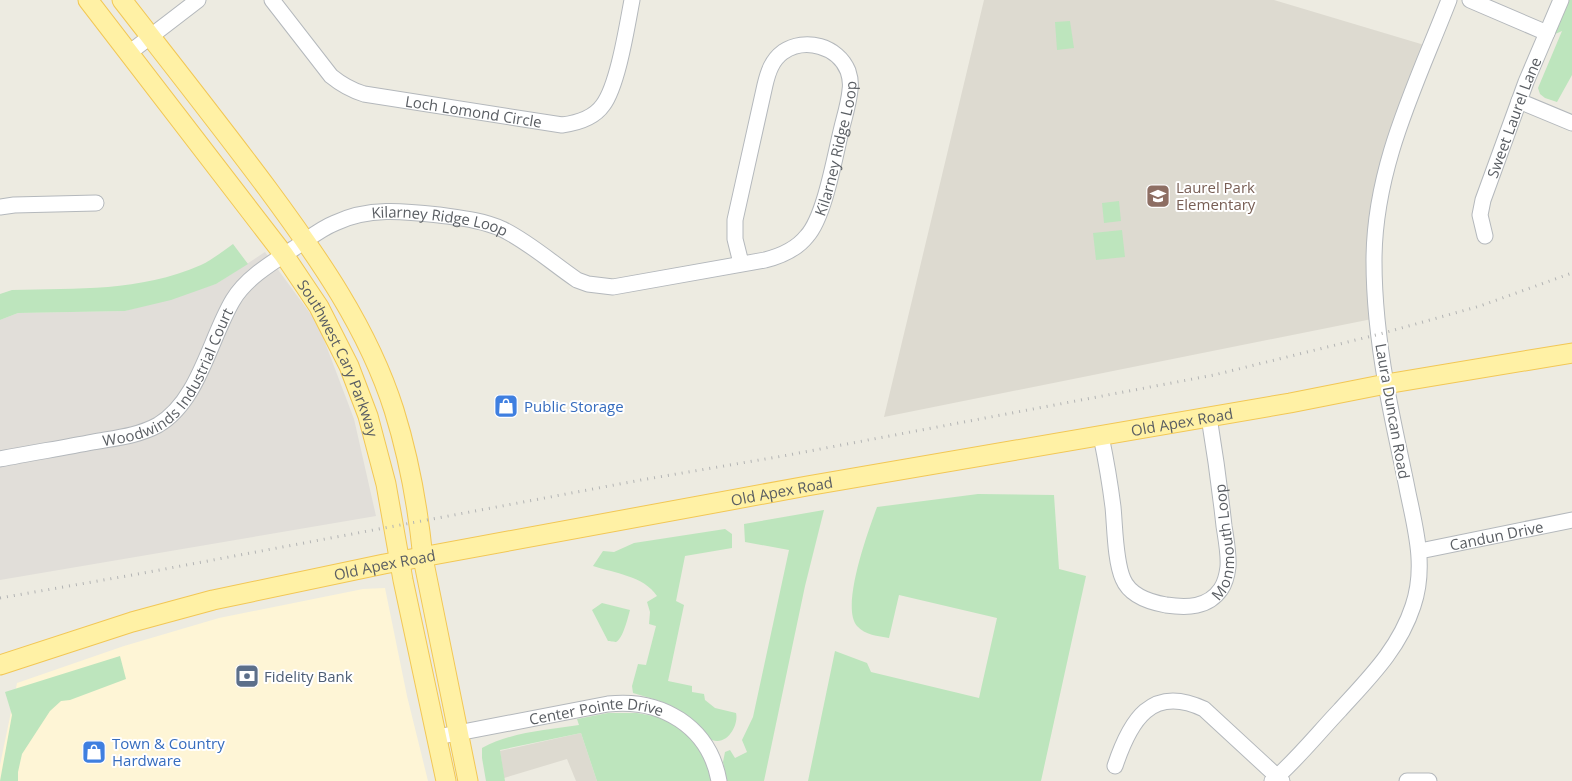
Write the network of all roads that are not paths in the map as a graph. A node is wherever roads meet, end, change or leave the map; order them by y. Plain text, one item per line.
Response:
1 (88, 0) edge
2 (122, 0) edge
3 (198, 0) edge
4 (272, 0) edge
5 (632, 0) edge
6 (1449, 0) edge
7 (1470, 0) edge
8 (1561, 0) edge
9 (1546, 33) junction
10 (151, 37) junction
11 (130, 54) junction
12 (1519, 100) junction
13 (1572, 123) edge
14 (96, 203) dead end
15 (0, 207) edge
16 (1485, 236) dead end
17 (306, 241) junction
18 (284, 255) junction
19 (741, 263) junction
20 (1572, 353) edge
21 (1386, 384) junction
22 (1209, 416) junction
23 (1101, 436) junction
24 (0, 459) edge
25 (1572, 520) edge
26 (1420, 551) junction
27 (423, 558) junction
28 (400, 562) junction
29 (0, 665) edge
30 (457, 733) junction
31 (437, 737) junction
32 (1115, 766) dead end
33 (1277, 780) edge
34 (446, 781) edge
35 (468, 781) edge
36 (720, 781) edge
37 (1407, 781) edge
38 (1429, 781) edge

1 - 11 main road, Southwest Cary Parkway
2 - 10 main road, Southwest Cary Parkway
3 - 10 street
4 - 5 street, Loch Lomond Circle
6 - 21 street, Laura Duncan Road
7 - 9 street
8 - 9 street, Sweet Laurel Lane
9 - 12 street, Sweet Laurel Lane
10 - 11 street
10 - 17 main road, Southwest Cary Parkway
11 - 18 main road, Southwest Cary Parkway
12 - 13 street
12 - 16 street, Sweet Laurel Lane
14 - 15 street
17 - 18 street, Woodwinds Industrial Court
17 - 19 street, Kilarney Ridge Loop
17 - 27 main road, Southwest Cary Parkway
18 - 24 street, Woodwinds Industrial Court
18 - 28 main road, Southwest Cary Parkway
19 - 19 street, Kilarney Ridge Loop
20 - 21 main road, Old Apex Road
21 - 22 main road, Old Apex Road
21 - 26 street, Laura Duncan Road
22 - 23 main road, Old Apex Road
22 - 23 street, Monmouth Loop
23 - 27 main road, Old Apex Road
25 - 26 street, Candun Drive
26 - 33 street, Laura Duncan Road
27 - 28 main road, Old Apex Road
27 - 30 main road, Southwest Cary Parkway
28 - 29 main road, Old Apex Road
28 - 31 main road, Southwest Cary Parkway
30 - 31 street, Center Pointe Drive
30 - 35 main road, Southwest Cary Parkway
30 - 36 street, Center Pointe Drive
31 - 34 main road, Southwest Cary Parkway
32 - 33 street
37 - 38 street

